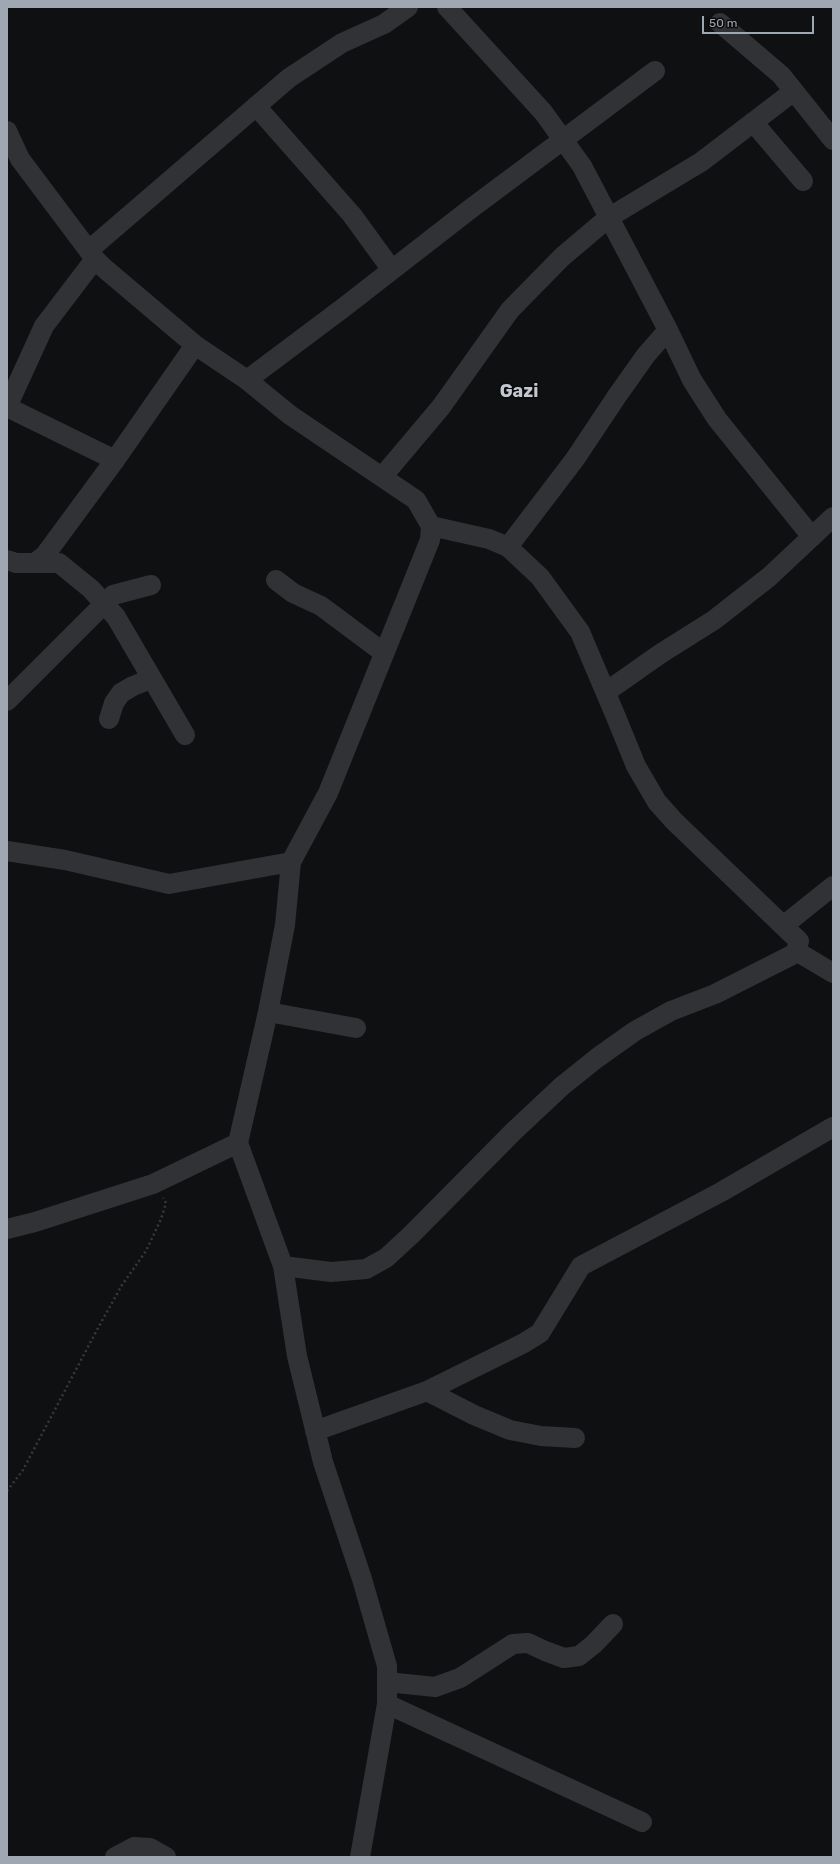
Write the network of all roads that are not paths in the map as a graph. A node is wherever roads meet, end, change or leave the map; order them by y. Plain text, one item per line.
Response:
1 (408, 7) edge
2 (447, 7) edge
3 (720, 23) dead end
4 (655, 71) dead end
5 (794, 91) junction
6 (256, 106) junction
7 (753, 122) junction
8 (7, 131) edge
9 (833, 140) edge
10 (564, 141) junction
11 (13, 162) edge
12 (803, 181) dead end
13 (608, 218) junction
14 (92, 254) junction
15 (392, 270) junction
16 (668, 330) junction
17 (195, 345) junction
18 (247, 380) junction
19 (115, 460) junction
20 (382, 477) junction
21 (832, 521) edge
22 (431, 526) junction
23 (812, 536) junction
24 (508, 547) junction
25 (7, 560) edge
26 (35, 563) junction
27 (276, 580) dead end
28 (151, 585) dead end
29 (104, 603) junction
30 (384, 653) junction
31 (151, 679) junction
32 (10, 691) edge
33 (606, 692) junction
34 (109, 719) dead end
35 (185, 735) dead end
36 (7, 851) edge
37 (292, 862) junction
38 (833, 886) edge
39 (783, 926) junction
40 (796, 951) junction
41 (833, 973) edge
42 (268, 1012) junction
43 (356, 1028) dead end
44 (833, 1127) edge
45 (238, 1143) junction
46 (7, 1229) edge
47 (283, 1266) junction
48 (427, 1391) junction
49 (315, 1431) junction
50 (575, 1438) dead end
51 (613, 1624) dead end
52 (387, 1682) junction
53 (387, 1704) junction
54 (642, 1822) dead end
55 (115, 1857) edge
56 (166, 1857) edge
57 (360, 1857) edge

1 - 6 street
2 - 10 street
3 - 5 street
4 - 10 street
5 - 7 street
5 - 9 street
6 - 14 street
6 - 15 street
7 - 12 street
7 - 13 street
8 - 11 street
10 - 13 street
10 - 15 street
11 - 14 street
13 - 16 street
13 - 20 street
14 - 17 street
14 - 19 street
15 - 18 street
16 - 23 street
16 - 24 street
17 - 18 street
17 - 19 street
18 - 20 street
19 - 26 street
20 - 22 street
21 - 23 street
22 - 24 street
22 - 30 street
23 - 33 street
24 - 33 street
25 - 26 street
26 - 29 street
27 - 30 street
28 - 29 street
29 - 31 street
29 - 32 street
30 - 37 street
31 - 34 street
31 - 35 street
33 - 39 street
36 - 37 street
37 - 42 street
38 - 39 street
39 - 40 street
40 - 41 street
40 - 47 street
42 - 43 street
42 - 45 street
44 - 48 street
45 - 46 street
45 - 47 street
47 - 49 street
48 - 49 street
48 - 50 street
49 - 52 street
51 - 52 street
52 - 53 street
53 - 54 street
53 - 57 street
55 - 56 street

